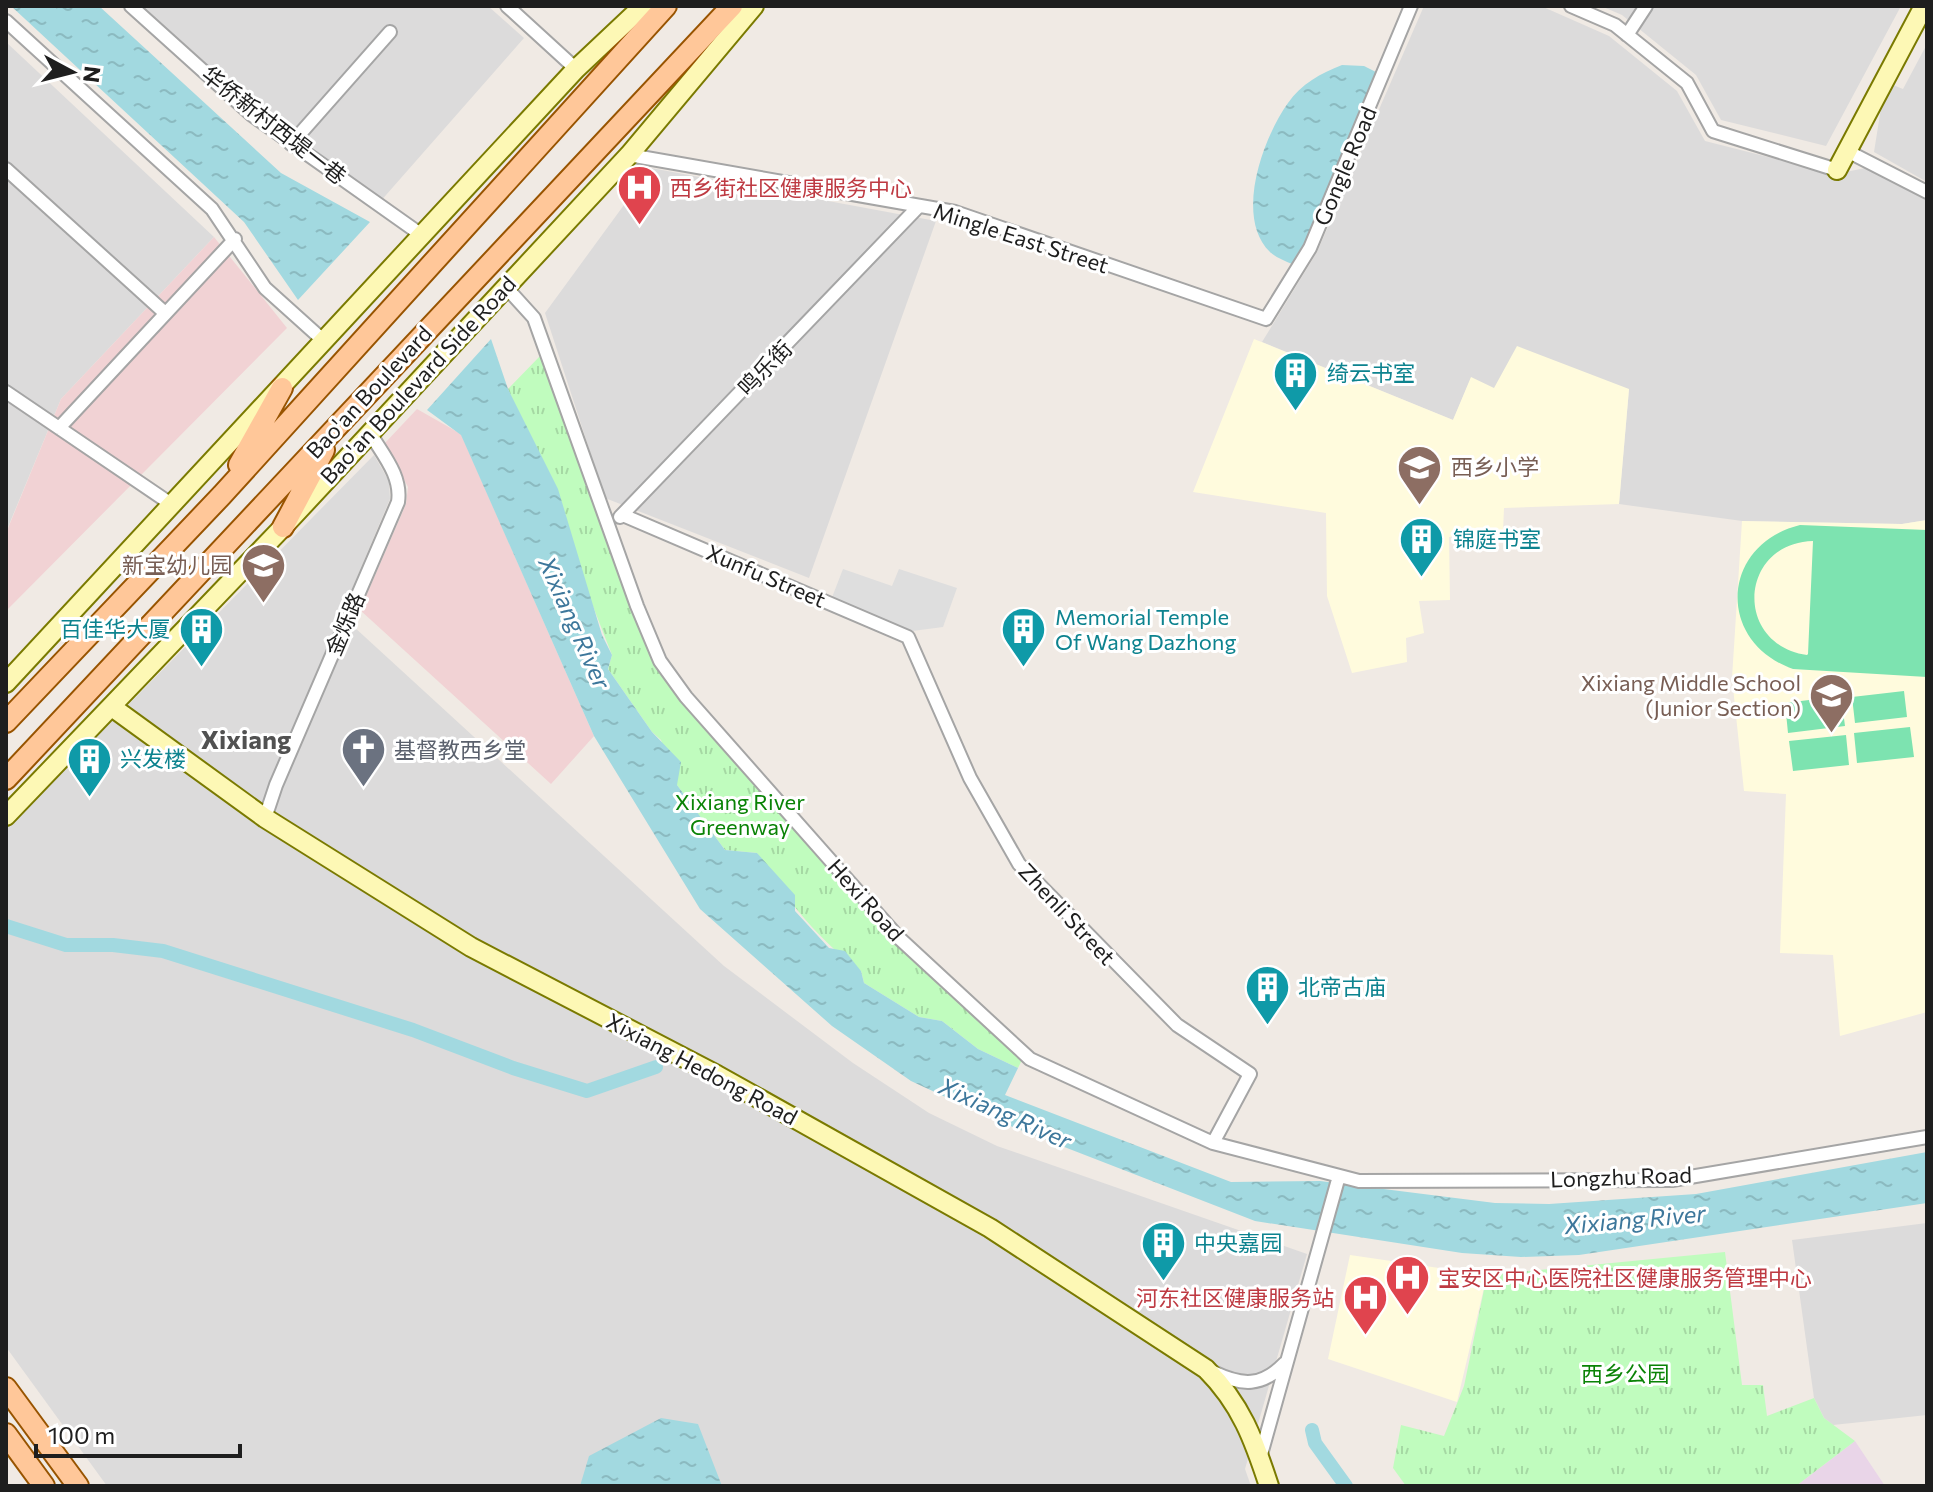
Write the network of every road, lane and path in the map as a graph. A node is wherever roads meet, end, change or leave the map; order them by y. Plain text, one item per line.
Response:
1 (131, 6) edge
2 (507, 6) edge
3 (643, 6) edge
4 (666, 6) edge
5 (732, 6) edge
6 (754, 6) edge
7 (1411, 6) edge
8 (1571, 6) edge
9 (1646, 6) edge
10 (1924, 6) edge
11 (6, 21) edge
12 (390, 32) dead end
13 (1627, 35) junction
14 (576, 69) junction
15 (291, 144) junction
16 (1847, 151) junction
17 (629, 155) junction
18 (6, 169) edge
19 (1837, 170) joint
20 (1927, 192) edge
21 (919, 206) junction
22 (423, 236) junction
23 (235, 239) junction
24 (505, 286) junction
25 (165, 313) junction
26 (1266, 319) joint
27 (328, 339) junction
28 (282, 388) junction
29 (6, 392) edge
30 (337, 426) junction
31 (59, 428) junction
32 (370, 433) junction
33 (222, 495) junction
34 (174, 506) junction
35 (625, 516) junction
36 (606, 522) junction
37 (283, 527) junction
38 (908, 637) joint
39 (6, 683) edge
40 (112, 707) junction
41 (6, 722) edge
42 (6, 779) edge
43 (6, 816) edge
44 (265, 818) junction
45 (1927, 1137) edge
46 (1213, 1143) junction
47 (1339, 1176) junction
48 (1359, 1181) joint
49 (1288, 1360) junction
50 (1206, 1369) junction
51 (6, 1388) edge
52 (6, 1434) edge
53 (1260, 1459) junction
54 (44, 1486) edge
55 (78, 1486) edge
56 (1269, 1486) edge

1 - 15 street, 华侨新村西堤一巷
2 - 14 street
3 - 14 main road
4 - 33 main road, Bao'an Boulevard
5 - 30 main road, Bao'an Boulevard
6 - 17 main road, Bao'an Boulevard Side Road
7 - 26 street, Gongle Road
8 - 13 street
9 - 13 street
10 - 16 main road
11 - 23 street
12 - 15 street
13 - 19 street
14 - 22 main road
15 - 22 street, 华侨新村西堤一巷
16 - 19 main road
16 - 20 street
17 - 21 street, Mingle East Street
17 - 24 main road, Bao'an Boulevard Side Road
18 - 25 street
21 - 26 street, Mingle East Street
21 - 35 street, 鸣乐街
22 - 27 main road
23 - 25 street
23 - 27 street
24 - 32 main road, Bao'an Boulevard Side Road
24 - 36 street, Hexi Road
25 - 31 street
27 - 28 main road
28 - 33 main road
28 - 34 main road
29 - 31 street
30 - 37 main road
30 - 42 main road, Bao'an Boulevard
31 - 34 street
32 - 37 main road, Bao'an Boulevard Side Road
32 - 44 street, 金烁路
33 - 41 main road, Bao'an Boulevard
34 - 39 main road
35 - 36 street, 鸣乐街
35 - 38 street, Xunfu Street
36 - 46 street, Hexi Road
37 - 40 main road, Bao'an Boulevard Side Road
38 - 46 street, Zhenli Street
40 - 43 main road, Bao'an Boulevard Side Road
40 - 44 main road, Xixiang Hedong Road
44 - 50 main road, Xixiang Hedong Road
45 - 48 street, Longzhu Road
46 - 47 street, Hexi Road
47 - 48 street, Hexi Road
47 - 49 street
49 - 50 street
49 - 53 street
50 - 53 main road, Xixiang Hedong Road
51 - 55 main road
52 - 54 main road
53 - 56 main road, Xixiang Hedong Road

